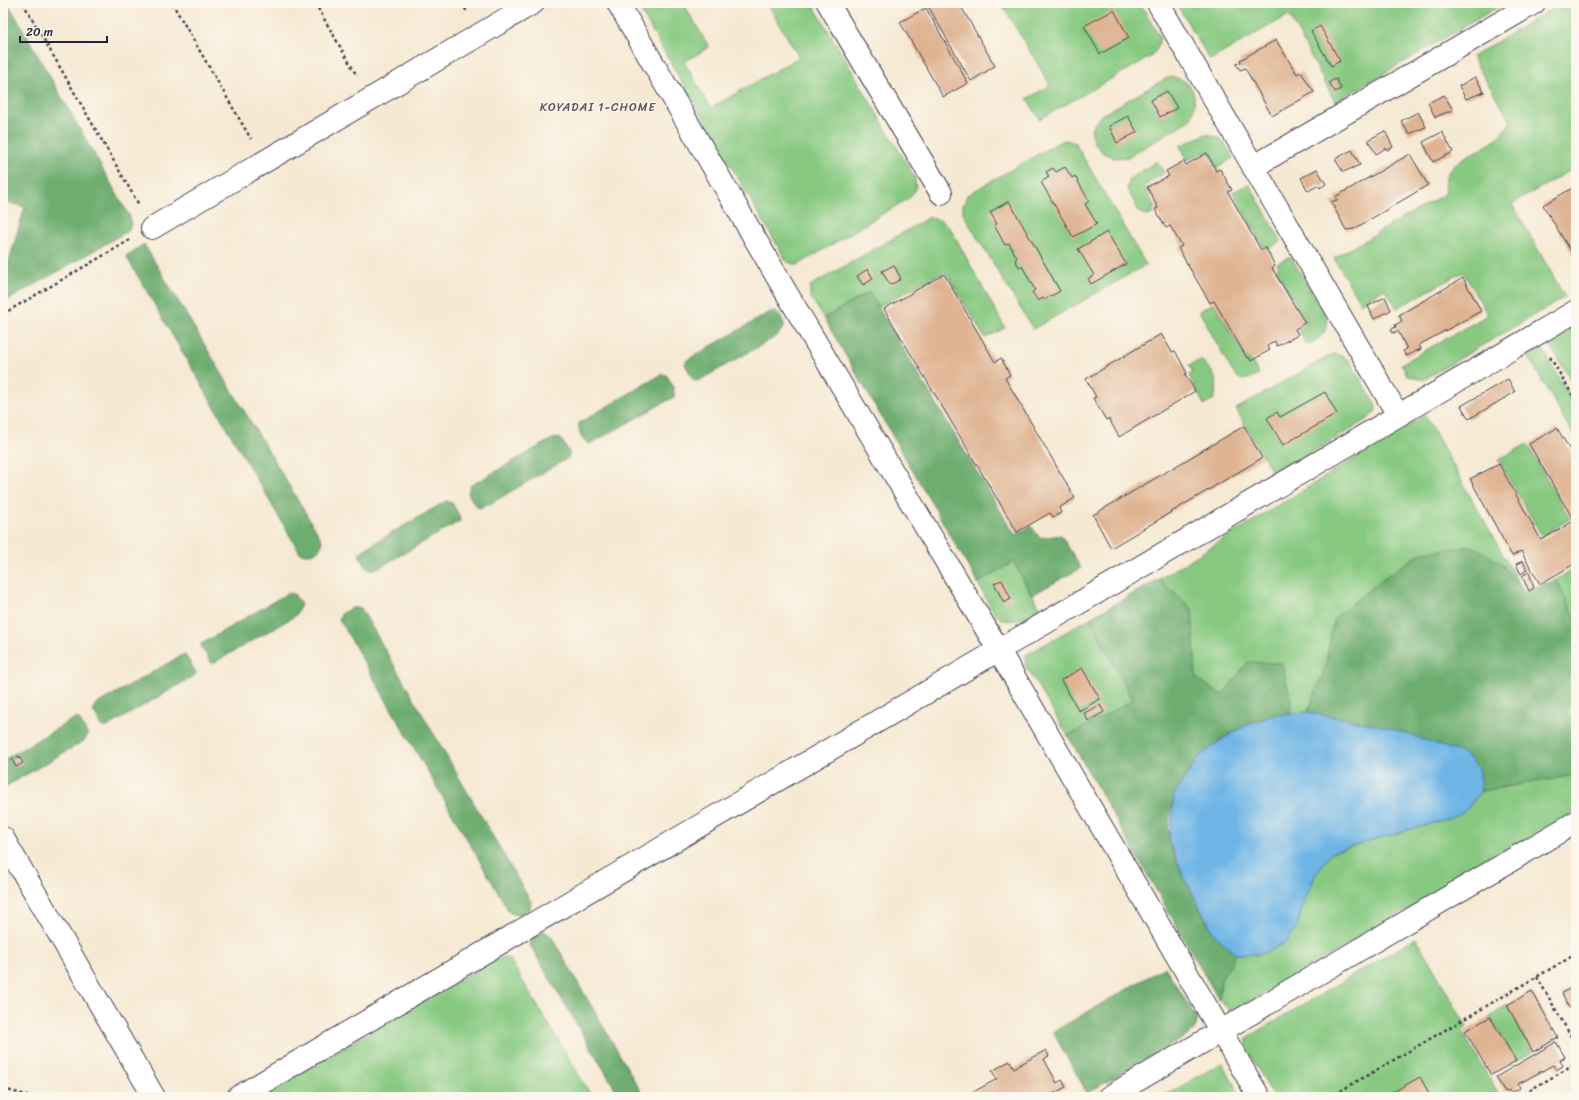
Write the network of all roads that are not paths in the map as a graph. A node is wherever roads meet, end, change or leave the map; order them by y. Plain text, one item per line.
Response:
1 (533, 3) edge
2 (618, 3) edge
3 (828, 3) edge
4 (1158, 3) edge
5 (1534, 3) edge
6 (1253, 167) junction
7 (941, 193) dead end
8 (152, 228) road end
9 (1576, 310) edge
10 (1398, 415) junction
11 (998, 649) junction
12 (1576, 822) edge
13 (3, 838) edge
14 (1221, 1032) junction
15 (154, 1097) edge
16 (238, 1097) edge
17 (1109, 1097) edge
18 (1259, 1097) edge

1 - 8 lane
2 - 11 lane
3 - 7 lane
4 - 6 lane
5 - 6 lane
6 - 10 lane
9 - 10 lane
10 - 11 lane
11 - 14 lane
11 - 16 lane
12 - 14 lane
13 - 15 lane
14 - 17 lane
14 - 18 lane

